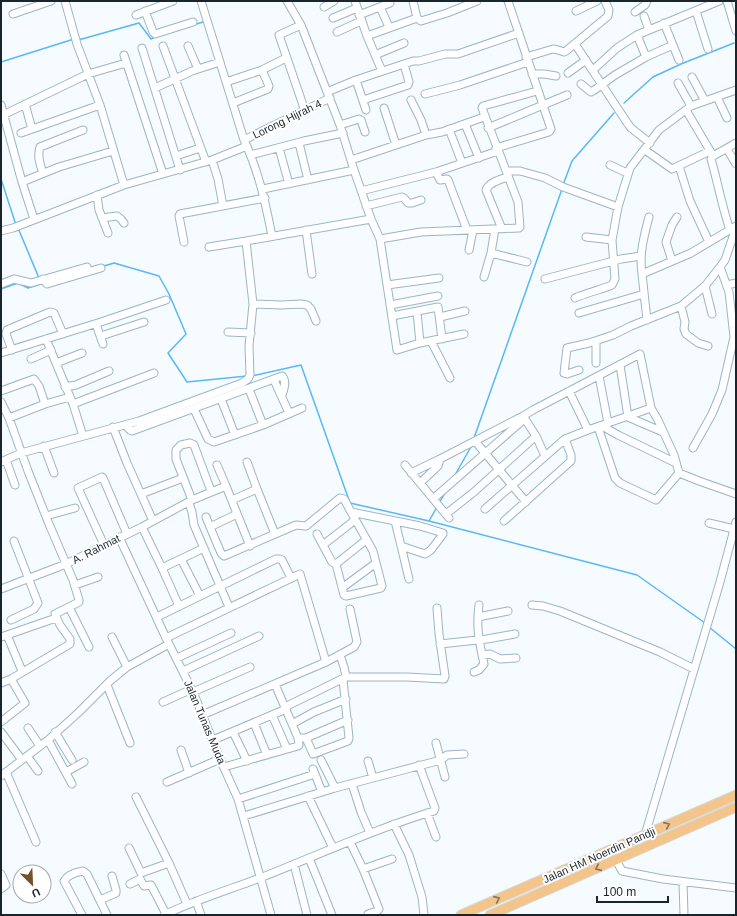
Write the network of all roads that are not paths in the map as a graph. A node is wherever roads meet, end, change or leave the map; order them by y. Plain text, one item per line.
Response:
1 (51, 1) edge
2 (65, 1) edge
3 (172, 1) edge
4 (201, 1) edge
5 (287, 1) edge
6 (334, 1) edge
7 (414, 1) edge
8 (477, 1) edge
9 (508, 1) edge
10 (597, 1) edge
11 (605, 1) edge
12 (647, 1) edge
13 (719, 1) edge
14 (727, 1) edge
15 (390, 3) dead end
16 (324, 7) dead end
17 (380, 7) junction
18 (145, 11) junction
19 (358, 11) edge
20 (576, 11) dead end
21 (696, 11) junction
22 (635, 12) dead end
23 (13, 14) dead end
24 (136, 14) dead end
25 (644, 16) dead end
26 (734, 17) edge
27 (333, 18) dead end
28 (417, 18) junction
29 (193, 22) dead end
30 (664, 23) junction
31 (301, 25) junction
32 (389, 27) junction
33 (649, 30) junction
34 (736, 31) edge
35 (337, 32) dead end
36 (518, 33) junction
37 (637, 35) junction
38 (367, 36) junction
39 (404, 43) dead end
40 (575, 44) junction
41 (673, 45) junction
42 (163, 46) dead end
43 (188, 46) dead end
44 (142, 48) dead end
45 (708, 49) dead end
46 (375, 55) junction
47 (124, 56) dead end
48 (646, 57) junction
49 (286, 58) junction
50 (527, 60) junction
51 (586, 60) junction
52 (679, 60) dead end
53 (220, 62) junction
54 (126, 63) junction
55 (404, 64) junction
56 (198, 69) junction
57 (262, 70) junction
58 (593, 70) junction
59 (382, 71) junction
60 (568, 72) dead end
61 (88, 74) junction
62 (532, 74) junction
63 (556, 76) dead end
64 (692, 77) dead end
65 (175, 78) junction
66 (356, 80) junction
67 (226, 82) junction
68 (678, 83) dead end
69 (581, 84) dead end
70 (602, 85) junction
71 (155, 88) junction
72 (736, 90) edge
73 (537, 91) junction
74 (425, 94) dead end
75 (329, 95) junction
76 (567, 96) dead end
77 (717, 96) junction
78 (363, 100) junction
79 (411, 100) dead end
80 (705, 101) junction
81 (233, 103) junction
82 (25, 104) junction
83 (1, 105) edge
84 (100, 105) junction
85 (542, 106) junction
86 (384, 108) dead end
87 (689, 108) junction
88 (366, 110) dead end
89 (305, 111) junction
90 (3, 115) junction
91 (484, 117) junction
92 (727, 118) dead end
93 (465, 124) junction
94 (340, 125) junction
95 (488, 128) junction
96 (449, 129) junction
97 (32, 130) junction
98 (83, 130) dead end
99 (365, 132) dead end
100 (20, 133) dead end
101 (343, 133) junction
102 (426, 135) junction
103 (245, 143) junction
104 (299, 143) junction
105 (650, 143) junction
106 (736, 143) edge
107 (396, 145) junction
108 (200, 148) junction
109 (279, 148) junction
110 (497, 149) junction
111 (727, 149) junction
112 (645, 150) junction
113 (113, 151) junction
114 (711, 154) junction
115 (251, 155) junction
116 (176, 156) junction
117 (479, 158) junction
118 (351, 160) junction
119 (209, 161) junction
120 (462, 164) junction
121 (736, 164) edge
122 (610, 165) dead end
123 (679, 166) junction
124 (180, 170) junction
125 (354, 170) junction
126 (436, 172) junction
127 (43, 173) junction
128 (627, 173) junction
129 (163, 174) junction
130 (507, 174) junction
131 (308, 180) junction
132 (22, 182) junction
133 (289, 184) junction
134 (124, 185) junction
135 (263, 190) junction
136 (361, 191) junction
137 (97, 195) junction
138 (265, 198) junction
139 (421, 200) dead end
140 (223, 206) junction
141 (366, 206) junction
142 (618, 206) junction
143 (649, 217) dead end
144 (677, 217) dead end
145 (102, 218) junction
146 (371, 218) junction
147 (34, 219) junction
148 (124, 223) dead end
149 (734, 228) edge
150 (498, 229) junction
151 (306, 230) junction
152 (470, 230) junction
153 (1, 231) edge
154 (108, 233) dead end
155 (272, 236) junction
156 (586, 237) dead end
157 (380, 239) junction
158 (612, 240) junction
159 (246, 241) junction
160 (184, 242) dead end
161 (709, 242) junction
162 (209, 246) dead end
163 (469, 250) dead end
164 (491, 253) junction
165 (641, 256) junction
166 (672, 261) junction
167 (527, 262) dead end
168 (613, 262) junction
169 (87, 267) dead end
170 (720, 267) junction
171 (101, 268) dead end
172 (312, 274) dead end
173 (642, 274) junction
174 (484, 277) dead end
175 (439, 278) dead end
176 (545, 279) dead end
177 (42, 281) junction
178 (1, 284) edge
179 (736, 284) edge
180 (387, 285) junction
181 (726, 285) junction
182 (705, 286) junction
183 (644, 294) junction
184 (438, 296) dead end
185 (574, 298) dead end
186 (166, 300) dead end
187 (254, 304) junction
188 (390, 305) junction
189 (681, 306) junction
190 (417, 312) junction
191 (465, 312) dead end
192 (579, 313) dead end
193 (712, 314) dead end
194 (392, 316) junction
195 (440, 317) junction
196 (647, 320) junction
197 (316, 321) dead end
198 (144, 322) dead end
199 (96, 324) junction
200 (228, 332) dead end
201 (251, 333) junction
202 (62, 334) junction
203 (464, 334) dead end
204 (100, 336) junction
205 (46, 339) junction
206 (442, 339) junction
207 (431, 341) junction
208 (596, 341) junction
209 (420, 343) junction
210 (103, 344) dead end
211 (708, 346) dead end
212 (12, 350) junction
213 (51, 350) junction
214 (1, 353) edge
215 (82, 353) dead end
216 (31, 359) dead end
217 (56, 362) junction
218 (596, 363) dead end
219 (620, 365) junction
220 (579, 370) dead end
221 (109, 371) dead end
222 (154, 373) dead end
223 (599, 376) junction
224 (450, 378) dead end
225 (65, 387) junction
226 (249, 389) junction
227 (1, 391) edge
228 (569, 391) junction
229 (70, 397) junction
230 (221, 400) junction
231 (1, 402) edge
232 (45, 404) junction
233 (73, 404) junction
234 (302, 408) dead end
235 (651, 408) junction
236 (194, 409) junction
237 (289, 413) junction
238 (524, 417) junction
239 (628, 417) junction
240 (9, 418) junction
241 (125, 425) junction
242 (263, 425) junction
243 (603, 425) junction
244 (113, 427) junction
245 (588, 430) junction
246 (663, 432) junction
247 (235, 435) junction
248 (83, 436) junction
249 (536, 436) junction
250 (565, 439) junction
251 (474, 442) junction
252 (44, 446) junction
253 (692, 448) dead end
254 (21, 453) junction
255 (485, 453) junction
256 (545, 456) junction
257 (440, 459) junction
258 (3, 461) edge
259 (248, 462) dead end
260 (676, 463) junction
261 (217, 465) dead end
262 (405, 465) dead end
263 (498, 469) junction
264 (54, 473) dead end
265 (411, 473) junction
266 (679, 473) junction
267 (182, 478) junction
268 (420, 483) junction
269 (15, 485) dead end
270 (226, 486) junction
271 (513, 486) junction
272 (257, 489) junction
273 (211, 491) junction
274 (141, 494) junction
275 (736, 494) edge
276 (232, 500) junction
277 (190, 501) junction
278 (526, 502) junction
279 (437, 503) junction
280 (75, 508) dead end
281 (485, 510) dead end
282 (351, 512) junction
283 (237, 514) junction
284 (46, 516) junction
285 (206, 517) dead end
286 (355, 520) junction
287 (153, 521) junction
288 (396, 521) junction
289 (504, 521) dead end
290 (736, 522) edge
291 (709, 523) dead end
292 (142, 527) junction
293 (210, 527) junction
294 (734, 529) junction
295 (127, 534) junction
296 (275, 534) junction
297 (317, 534) dead end
298 (119, 537) junction
299 (366, 540) junction
300 (14, 541) dead end
301 (104, 545) junction
302 (323, 545) junction
303 (250, 546) junction
304 (401, 546) junction
305 (204, 548) junction
306 (181, 560) junction
307 (376, 563) junction
308 (66, 564) junction
309 (336, 564) junction
310 (162, 568) junction
311 (98, 577) dead end
312 (28, 578) junction
313 (291, 578) junction
314 (409, 579) dead end
315 (75, 585) junction
316 (220, 586) junction
317 (342, 588) junction
318 (1, 589) edge
319 (200, 596) junction
320 (479, 605) dead end
321 (532, 605) dead end
322 (179, 606) junction
323 (69, 607) junction
324 (229, 607) junction
325 (437, 608) dead end
326 (350, 609) dead end
327 (508, 612) dead end
328 (156, 617) junction
329 (478, 617) junction
330 (56, 618) junction
331 (11, 620) dead end
332 (231, 633) dead end
333 (515, 634) dead end
334 (4, 636) edge
335 (112, 636) dead end
336 (259, 636) dead end
337 (478, 639) junction
338 (168, 641) junction
339 (440, 644) junction
340 (89, 648) dead end
341 (340, 654) junction
342 (482, 655) junction
343 (177, 658) junction
344 (516, 658) dead end
345 (326, 662) junction
346 (127, 667) junction
347 (250, 668) dead end
348 (694, 669) junction
349 (22, 671) junction
350 (183, 671) junction
351 (474, 672) dead end
352 (11, 679) junction
353 (344, 679) junction
354 (1, 683) edge
355 (275, 684) junction
356 (107, 685) junction
357 (193, 691) junction
358 (346, 699) junction
359 (163, 702) dead end
360 (286, 708) junction
361 (202, 715) junction
362 (272, 715) junction
363 (348, 720) junction
364 (1, 722) edge
365 (254, 723) junction
366 (292, 724) junction
367 (28, 728) dead end
368 (1, 732) edge
369 (55, 732) junction
370 (233, 732) junction
371 (302, 738) junction
372 (48, 740) junction
373 (213, 740) junction
374 (130, 743) dead end
375 (436, 743) dead end
376 (40, 746) junction
377 (287, 749) junction
378 (181, 750) dead end
379 (464, 754) dead end
380 (267, 755) junction
381 (24, 758) junction
382 (220, 759) junction
383 (72, 760) dead end
384 (322, 760) dead end
385 (368, 760) dead end
386 (441, 760) junction
387 (246, 761) junction
388 (84, 762) dead end
389 (419, 765) junction
390 (224, 768) junction
391 (38, 771) dead end
392 (66, 772) junction
393 (189, 773) junction
394 (4, 774) edge
395 (445, 777) dead end
396 (373, 778) junction
397 (168, 782) dead end
398 (72, 784) dead end
399 (352, 784) junction
400 (335, 788) junction
401 (322, 792) junction
402 (736, 795) edge
403 (308, 796) junction
404 (136, 797) dead end
405 (238, 799) junction
406 (736, 807) edge
407 (427, 813) junction
408 (244, 816) junction
409 (394, 824) junction
410 (370, 833) junction
411 (645, 835) junction
412 (436, 837) dead end
413 (36, 842) dead end
414 (350, 842) junction
415 (129, 848) dead end
416 (333, 848) junction
417 (309, 858) junction
418 (392, 859) dead end
419 (616, 860) junction
420 (169, 863) junction
421 (294, 864) junction
422 (363, 869) junction
423 (1, 874) edge
424 (112, 876) dead end
425 (260, 878) junction
426 (683, 882) junction
427 (130, 884) dead end
428 (736, 888) edge
429 (1, 889) edge
430 (100, 900) junction
431 (196, 901) junction
432 (188, 904) junction
433 (165, 914) edge
434 (368, 914) dead end
435 (82, 915) edge
436 (107, 915) edge
437 (201, 915) edge
438 (271, 915) edge
439 (307, 915) edge
440 (332, 915) edge
441 (424, 915) edge
442 (461, 915) edge
443 (490, 915) edge
444 (684, 915) edge

1 - 23 street
2 - 61 street
3 - 18 street
4 - 53 street
5 - 31 street
6 - 16 street
7 - 28 street
8 - 28 street
9 - 36 street
10 - 20 street
11 - 40 street
12 - 22 street
13 - 21 street
14 - 26 street
15 - 17 street
17 - 19 street
17 - 32 street
18 - 24 street
18 - 29 street
19 - 27 street
19 - 35 street
19 - 38 street
21 - 30 street
21 - 45 street
25 - 33 street
26 - 34 street
28 - 32 street
30 - 33 street
30 - 41 street
31 - 49 street
31 - 75 street
32 - 38 street
33 - 37 street
36 - 50 street
36 - 55 street, Lorong Hijrah 4
37 - 48 street
37 - 58 street
38 - 46 street
39 - 46 street
40 - 50 street
40 - 51 street
41 - 48 street
41 - 52 street
42 - 65 street
43 - 56 street
44 - 71 street
46 - 59 street
47 - 54 street
48 - 70 street
49 - 57 street
49 - 89 street
50 - 62 street
50 - 74 street
51 - 58 street
51 - 60 street
53 - 56 street
53 - 67 street
54 - 61 street
54 - 129 street
55 - 59 street, Lorong Hijrah 4
55 - 78 street
56 - 65 street
57 - 67 street
57 - 81 street
58 - 70 street
59 - 66 street, Lorong Hijrah 4
61 - 82 street
61 - 84 street
62 - 63 street
62 - 73 street
64 - 80 street
65 - 71 street
65 - 108 street
66 - 75 street, Lorong Hijrah 4
66 - 78 street
67 - 81 street
68 - 87 street
69 - 70 street
70 - 105 street
71 - 116 street
72 - 77 street
73 - 85 street
73 - 91 street
75 - 89 street, Lorong Hijrah 4
75 - 94 street
76 - 85 street
77 - 80 street
77 - 92 street
78 - 88 street
79 - 102 street
80 - 87 street
81 - 103 street
82 - 90 street
82 - 97 street
83 - 90 street
84 - 97 street
84 - 113 street
85 - 95 street
85 - 110 street
86 - 107 street
87 - 105 street
87 - 114 street
89 - 103 street, Lorong Hijrah 4
90 - 132 street
91 - 93 street
91 - 95 street
93 - 96 street
93 - 117 street
94 - 99 street
94 - 101 street
95 - 110 street
96 - 102 street
96 - 120 street
97 - 100 street
98 - 127 street
101 - 104 street
101 - 118 street
102 - 107 street
103 - 115 street
103 - 119 street, Lorong Hijrah 4
104 - 109 street
104 - 131 street
105 - 112 street
106 - 111 street
107 - 118 street
108 - 116 street
108 - 119 street
109 - 115 street
109 - 133 street
110 - 117 street
110 - 130 street
111 - 114 street
111 - 121 street
112 - 123 street
112 - 128 street
113 - 127 street
113 - 134 street
114 - 123 street
114 - 149 street
115 - 135 street
116 - 124 street
117 - 120 street
118 - 125 street
119 - 124 street, Lorong Hijrah 4
119 - 140 street
120 - 126 street
122 - 128 street
123 - 161 street
124 - 129 street, Lorong Hijrah 4
125 - 131 street
125 - 136 street
126 - 136 street
126 - 152 street
127 - 132 street
128 - 142 street
129 - 134 street, Lorong Hijrah 4
130 - 142 street
130 - 150 street
130 - 150 street
131 - 133 street
132 - 147 street
133 - 135 street
134 - 137 street, Lorong Hijrah 4
135 - 138 street
136 - 141 street
137 - 145 street
137 - 147 street, Lorong Hijrah 4
138 - 140 street
138 - 155 street
139 - 141 street
140 - 160 street
141 - 146 street
142 - 158 street
143 - 165 street
144 - 166 street
145 - 148 street
145 - 154 street
146 - 151 street
146 - 157 street
147 - 153 street, Lorong Hijrah 4
149 - 161 street
149 - 170 street
150 - 152 street
150 - 164 street
151 - 155 street
151 - 172 street
152 - 157 street
152 - 163 street
155 - 159 street
156 - 158 street
157 - 180 street
158 - 168 street
159 - 162 street
159 - 187 street
161 - 166 street
164 - 167 street
164 - 174 street
165 - 168 street
165 - 173 street
166 - 173 street
168 - 176 street
168 - 185 street
169 - 177 street
170 - 181 street
170 - 182 street
171 - 177 street
173 - 183 street
175 - 180 street
177 - 178 street
179 - 181 street
180 - 188 street
181 - 253 street
182 - 189 street
182 - 193 street
183 - 192 street
183 - 196 street
184 - 188 street
186 - 199 street
187 - 197 street
187 - 201 street
188 - 194 street
189 - 196 street
189 - 211 street
190 - 194 street
190 - 195 street
190 - 209 street
191 - 195 street
194 - 209 street
195 - 206 street
196 - 208 street
198 - 204 street
199 - 202 street
199 - 204 street
200 - 201 street
201 - 241 street
202 - 205 street
202 - 212 street
203 - 206 street
204 - 210 street
205 - 212 street
205 - 213 street
206 - 207 street
207 - 209 street
207 - 224 street
208 - 218 street
208 - 220 street
212 - 214 street
213 - 216 street
213 - 217 street
215 - 217 street
217 - 225 street
219 - 223 street
219 - 235 street
219 - 239 street
221 - 225 street
222 - 233 street
223 - 228 street
223 - 243 street
225 - 229 street
226 - 230 street
226 - 237 street
226 - 242 street
227 - 232 street
228 - 238 street
228 - 245 street
229 - 232 street
229 - 233 street
230 - 236 street
230 - 247 street
231 - 240 street
232 - 240 street
233 - 248 street
234 - 237 street
235 - 239 street
235 - 246 street
236 - 241 street
236 - 247 street
237 - 242 street
238 - 249 street
238 - 251 street
238 - 255 street
239 - 243 street
239 - 246 street
240 - 254 street
241 - 244 street
242 - 247 street
243 - 245 street
243 - 260 street
243 - 266 street
244 - 248 street
244 - 274 street
245 - 250 street
246 - 260 street
248 - 252 street
249 - 256 street
249 - 263 street
250 - 256 street
250 - 278 street
251 - 255 street
251 - 257 street
252 - 254 street
252 - 264 street
254 - 258 street
254 - 284 street
255 - 263 street
255 - 279 street
256 - 271 street
257 - 265 street
257 - 268 street
258 - 269 street
259 - 272 street
260 - 266 street
261 - 270 street
262 - 265 street
263 - 271 street
263 - 279 street
265 - 268 street
266 - 275 street
267 - 273 street
267 - 274 street
267 - 277 street
268 - 279 street
270 - 273 street, A. Rahmat
270 - 276 street
271 - 278 street
271 - 281 street
272 - 276 street
272 - 296 street
273 - 277 street, A. Rahmat
274 - 287 street
276 - 283 street
277 - 287 street, A. Rahmat
277 - 305 street
278 - 289 street
280 - 284 street
282 - 286 street
282 - 288 street
282 - 296 street
283 - 293 street
283 - 303 street
284 - 308 street
285 - 293 street
286 - 299 street
286 - 302 street
287 - 292 street, A. Rahmat
288 - 304 street
288 - 304 street
290 - 294 street
291 - 294 street
292 - 295 street, A. Rahmat
292 - 310 street
293 - 303 street
294 - 348 street
295 - 298 street, A. Rahmat
295 - 301 street
296 - 303 street
297 - 302 street
298 - 301 street, A. Rahmat
298 - 328 street, Jalan Tunas Muda
299 - 307 street
299 - 309 street
300 - 312 street
301 - 308 street, A. Rahmat
302 - 309 street
304 - 314 street
305 - 306 street
305 - 316 street
306 - 310 street
306 - 319 street
307 - 317 street
307 - 317 street
308 - 312 street, A. Rahmat
308 - 315 street
309 - 317 street
310 - 322 street
311 - 315 street
312 - 318 street, A. Rahmat
312 - 331 street
313 - 316 street
313 - 324 street
313 - 345 street
315 - 323 street
316 - 319 street
316 - 324 street
319 - 322 street
320 - 329 street
321 - 348 street
322 - 328 street
323 - 330 street
323 - 340 street
324 - 338 street
325 - 339 street
326 - 341 street
327 - 329 street
328 - 338 street, Jalan Tunas Muda
329 - 337 street
330 - 334 street
330 - 349 street
332 - 343 street
333 - 337 street
334 - 349 street
335 - 346 street
336 - 350 street
337 - 339 street
337 - 342 street
338 - 343 street, Jalan Tunas Muda
338 - 346 street
339 - 353 street
341 - 345 street
341 - 353 street
342 - 344 street
342 - 351 street
343 - 350 street, Jalan Tunas Muda
345 - 355 street
346 - 356 street
347 - 357 street
348 - 411 street
349 - 352 street
350 - 357 street, Jalan Tunas Muda
352 - 354 street
352 - 364 street
353 - 358 street
353 - 360 street
355 - 360 street
355 - 361 street
356 - 369 street
356 - 374 street
357 - 359 street
357 - 361 street, Jalan Tunas Muda
358 - 363 street
358 - 366 street
360 - 362 street
360 - 366 street
361 - 373 street, Jalan Tunas Muda
362 - 365 street
362 - 377 street
363 - 371 street
363 - 371 street
365 - 370 street
365 - 380 street
366 - 371 street
367 - 376 street
368 - 381 street
369 - 372 street
369 - 383 street
370 - 373 street
370 - 387 street
371 - 377 street
372 - 376 street
372 - 392 street
373 - 382 street, Jalan Tunas Muda
375 - 386 street
376 - 381 street
377 - 380 street
378 - 393 street
379 - 386 street
380 - 387 street
381 - 391 street
381 - 394 street
382 - 390 street, Jalan Tunas Muda
382 - 393 street
384 - 400 street
385 - 396 street
386 - 389 street
386 - 395 street
387 - 390 street
388 - 392 street
389 - 396 street
389 - 407 street
390 - 405 street, Jalan Tunas Muda
392 - 398 street
393 - 397 street
394 - 413 street
396 - 399 street
399 - 400 street
399 - 410 street
400 - 401 street
401 - 403 street
401 - 405 street
411 -> 402 main road, Jalan HM Noerdin Pandji
403 - 408 street
403 - 416 street
404 - 420 street
405 - 408 street, Jalan Tunas Muda
406 - 419 main road, Jalan HM Noerdin Pandji
407 - 409 street
407 - 412 street
408 - 425 street, Jalan Tunas Muda
409 - 410 street
409 - 441 street
410 - 414 street
442 -> 411 main road, Jalan HM Noerdin Pandji
414 - 416 street
414 - 422 street
415 - 420 street
416 - 417 street
417 - 421 street
417 - 440 street
418 - 422 street
419 - 426 street
419 -> 443 main road, Jalan HM Noerdin Pandji
420 - 432 street
421 - 425 street
421 - 439 street
422 - 434 street
423 - 429 street
424 - 430 street
425 - 431 street
425 - 438 street, Jalan Tunas Muda
426 - 428 street
426 - 444 street
427 - 433 street
430 - 435 street
430 - 436 street
431 - 432 street
431 - 437 street
432 - 433 street

